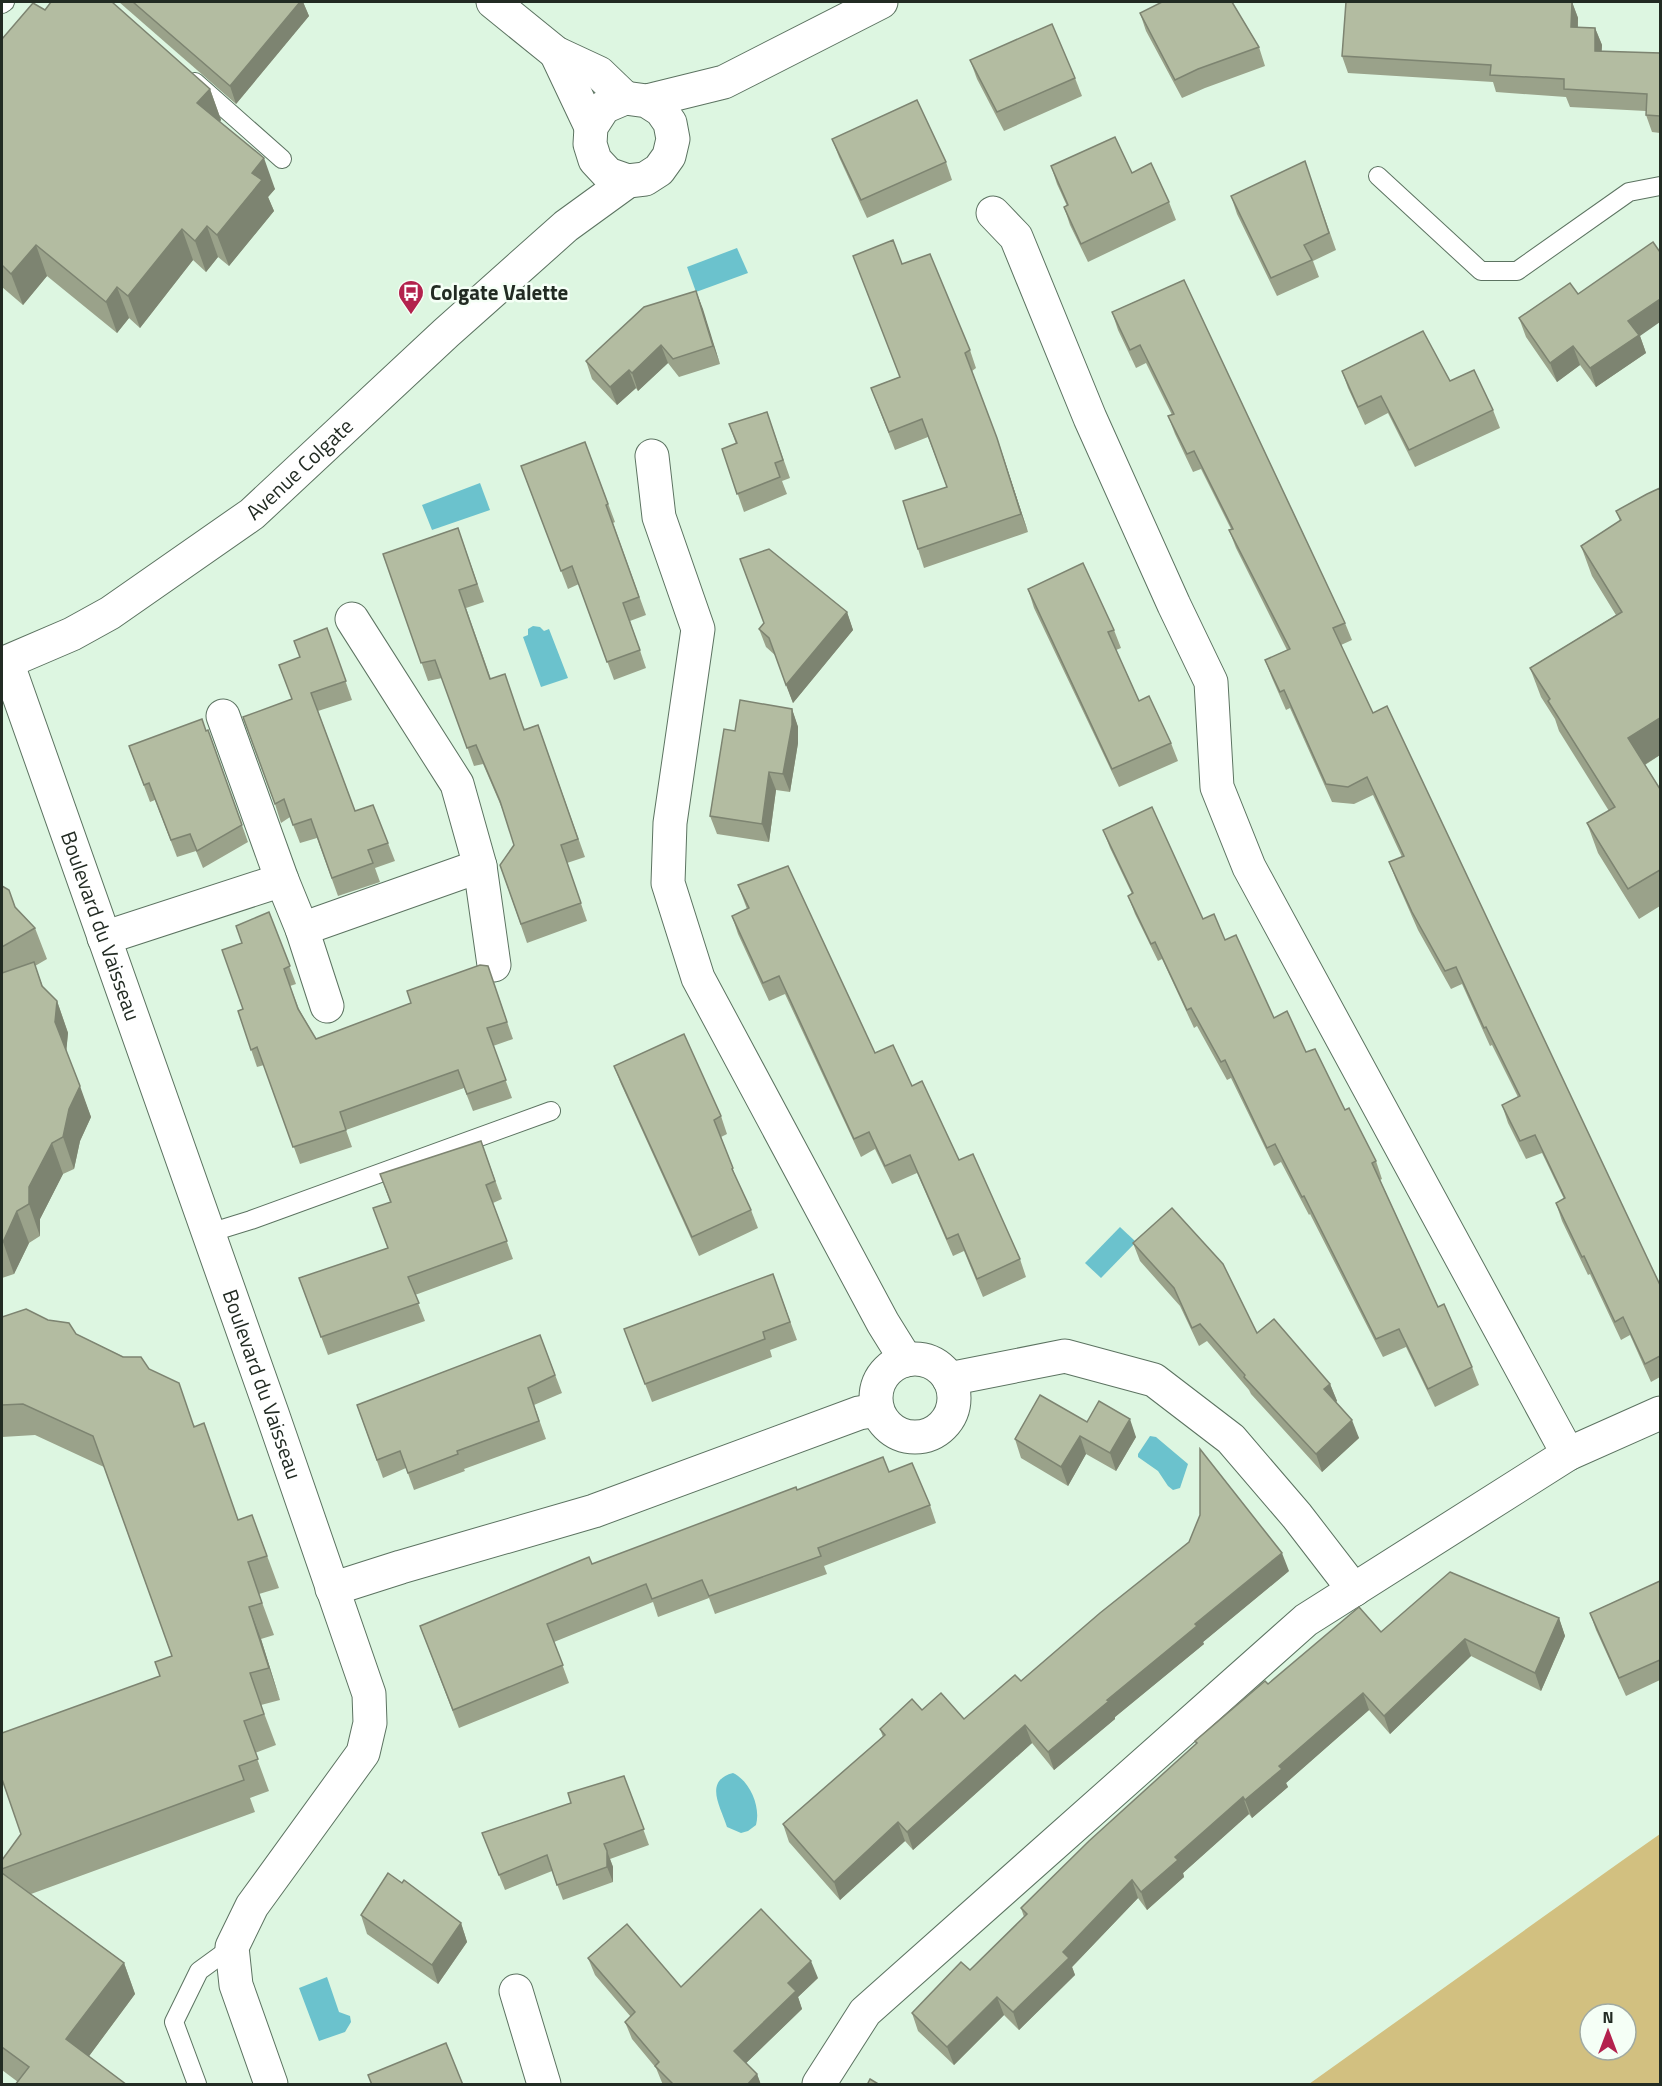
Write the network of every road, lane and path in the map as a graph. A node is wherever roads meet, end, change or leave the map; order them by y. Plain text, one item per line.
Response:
1 (493, 2) edge
2 (881, 2) edge
3 (556, 54) junction
4 (184, 72) edge
5 (724, 82) junction
6 (636, 100) junction
7 (591, 127) junction
8 (673, 139) junction
9 (282, 159) dead end
10 (594, 160) junction
11 (1378, 177) dead end
12 (628, 181) junction
13 (1660, 186) edge
14 (993, 213) dead end
15 (566, 226) junction
16 (652, 456) dead end
17 (352, 619) dead end
18 (4, 663) edge
19 (223, 716) dead end
20 (480, 866) junction
21 (282, 880) junction
22 (302, 929) junction
23 (104, 938) junction
24 (494, 965) dead end
25 (327, 1006) dead end
26 (551, 1111) dead end
27 (209, 1233) junction
28 (906, 1360) junction
29 (949, 1378) junction
30 (877, 1410) junction
31 (1660, 1413) edge
32 (1568, 1454) junction
33 (332, 1589) junction
34 (1353, 1590) junction
35 (232, 1947) junction
36 (516, 1991) dead end
37 (197, 2085) edge
38 (271, 2085) edge
39 (544, 2085) edge
40 (819, 2085) edge

1 - 3 street
2 - 5 street, Avenue Colgate
3 - 6 street
3 - 7 street
4 - 9 lane
5 - 6 street, Avenue Colgate
5 - 8 street, Avenue Colgate
6 - 7 street, Avenue Colgate
6 - 8 street
7 - 10 street, Avenue Colgate
8 - 12 street, Avenue Colgate
10 - 12 street
10 - 15 street, Avenue Colgate
11 - 13 lane
12 - 15 street, Avenue Colgate
14 - 32 street
15 - 18 street, Avenue Colgate
16 - 28 street
17 - 20 street
18 - 23 street, Boulevard du Vaisseau
19 - 21 street
20 - 22 street
20 - 24 street
21 - 22 street
21 - 23 street
22 - 25 street
23 - 27 street, Boulevard du Vaisseau
26 - 27 lane
27 - 33 street, Boulevard du Vaisseau
28 - 29 street
28 - 30 street
29 - 30 street
29 - 34 street
30 - 33 street
31 - 32 street
32 - 34 street
33 - 35 street, Boulevard du Vaisseau
34 - 40 street
35 - 37 lane
35 - 38 street
36 - 39 street

